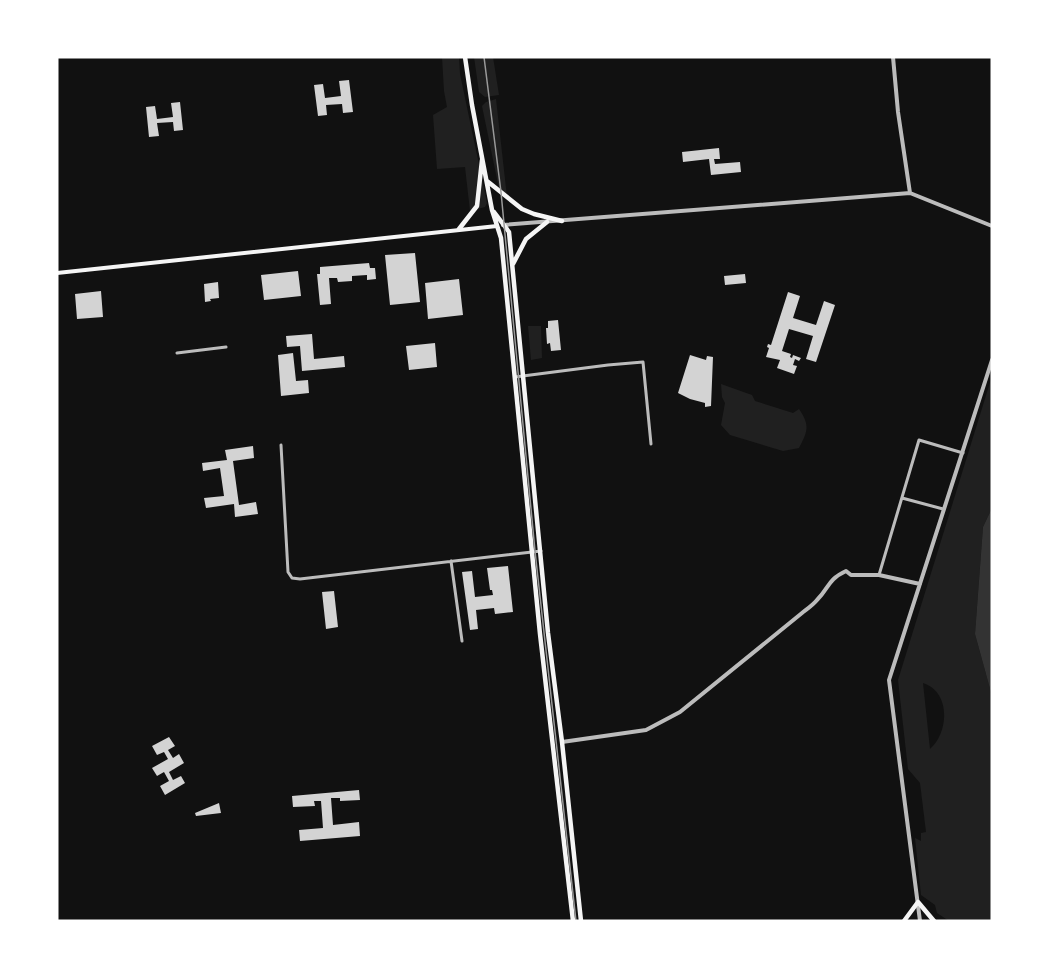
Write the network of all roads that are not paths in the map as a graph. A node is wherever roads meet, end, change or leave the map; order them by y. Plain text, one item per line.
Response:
1 (465, 57) edge
2 (893, 57) edge
3 (482, 157) junction
4 (488, 181) junction
5 (910, 193) junction
6 (492, 210) junction
7 (562, 221) junction
8 (547, 222) junction
9 (504, 225) junction
10 (497, 226) junction
11 (991, 227) edge
12 (456, 230) junction
13 (513, 264) junction
14 (57, 273) edge
15 (226, 347) dead end
16 (177, 352) dead end
17 (992, 360) edge
18 (524, 376) junction
19 (514, 377) junction
20 (651, 444) dead end
21 (281, 445) dead end
22 (963, 453) junction
23 (526, 496) junction
24 (536, 496) junction
25 (902, 498) junction
26 (943, 510) junction
27 (540, 551) junction
28 (532, 552) junction
29 (451, 561) junction
30 (879, 575) junction
31 (921, 584) junction
32 (462, 641) dead end
33 (562, 742) junction
34 (552, 744) junction
35 (569, 883) junction
36 (577, 883) junction
37 (918, 902) junction
38 (573, 921) edge
39 (581, 921) edge
40 (904, 921) edge
41 (920, 921) edge
42 (933, 921) edge

1 - 3 main road
2 - 5 street
3 - 4 main road
3 - 12 main road
4 - 6 main road
4 - 7 main road
5 - 7 street
5 - 11 street
6 - 9 main road
6 - 10 main road
7 - 8 street
8 - 9 street
8 - 13 main road
9 - 10 street
9 - 13 main road
10 - 12 main road
10 - 19 main road
12 - 14 main road
13 - 18 main road
15 - 16 street
17 - 22 street
18 - 19 street
18 - 20 street
18 - 24 main road
19 - 23 main road
21 - 29 street
22 - 25 street
22 - 26 street
23 - 24 main road
23 - 28 main road
24 - 27 main road
25 - 26 street
25 - 30 street
26 - 31 street
27 - 28 street
27 - 33 main road
28 - 29 street
28 - 34 main road
29 - 32 street
30 - 31 street
30 - 33 street
31 - 37 street
33 - 34 main road
33 - 36 main road
34 - 35 main road
35 - 36 main road
35 - 38 main road
36 - 39 main road
37 - 40 main road
37 - 41 street
37 - 42 main road

